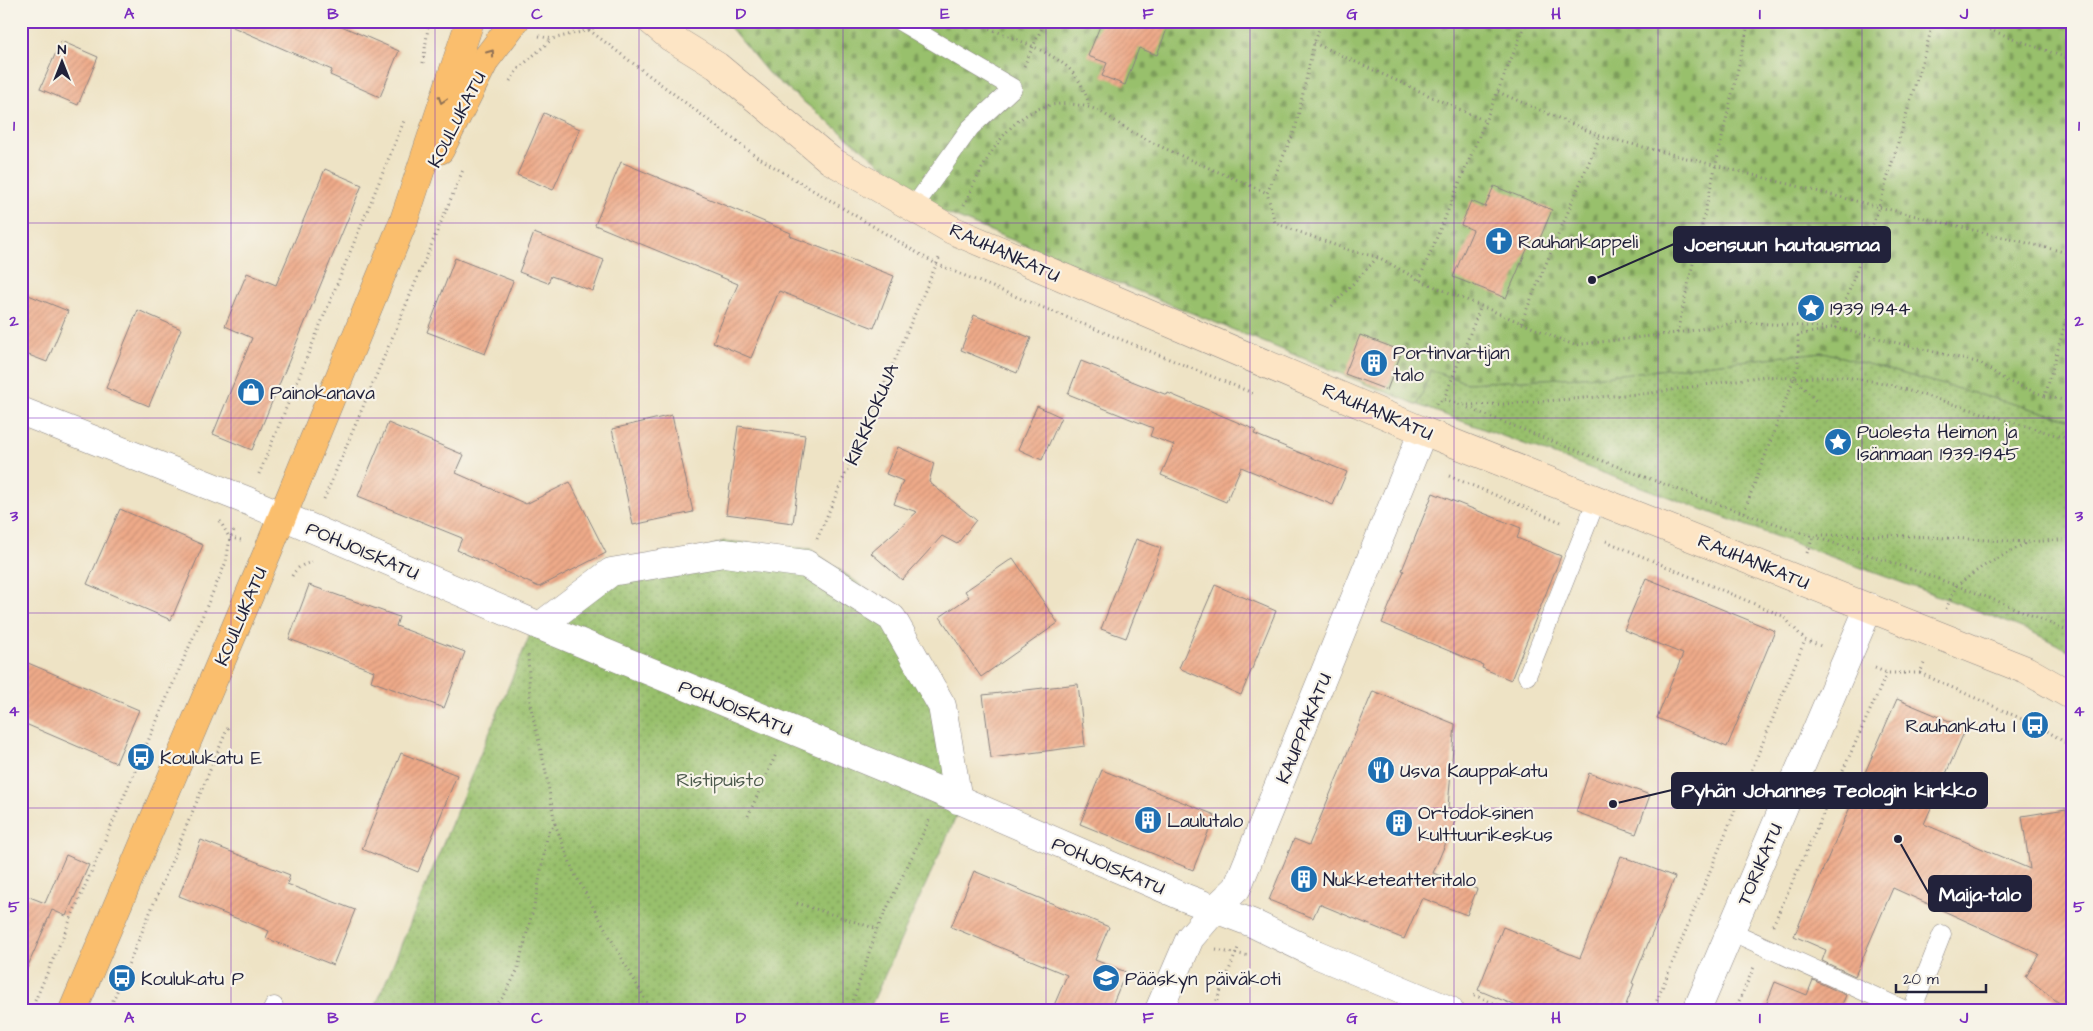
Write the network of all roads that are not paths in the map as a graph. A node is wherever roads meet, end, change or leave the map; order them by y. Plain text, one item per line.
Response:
1 (470, 21) edge
2 (515, 21) edge
3 (651, 21) edge
4 (680, 21) edge
5 (899, 21) edge
6 (717, 66) junction
7 (913, 208) junction
8 (404, 220) junction
9 (21, 411) edge
10 (1424, 431) junction
11 (1597, 499) junction
12 (282, 516) junction
13 (1869, 607) junction
14 (540, 626) junction
15 (1527, 676) dead end
16 (2072, 696) edge
17 (958, 800) junction
18 (1215, 909) junction
19 (1730, 931) junction
20 (1942, 934) dead end
21 (74, 1010) edge
22 (1159, 1010) edge
23 (1449, 1010) edge
24 (1697, 1010) edge
25 (1905, 1010) edge
26 (1912, 1010) edge

1 -> 8 main road, KOULUKATU
8 -> 2 main road, KOULUKATU
3 - 6 street, RAUHANKATU
4 - 6 street, RAUHANKATU
5 - 7 lane
6 - 7 street, RAUHANKATU
7 - 10 street, RAUHANKATU
8 - 12 main road, KOULUKATU
9 - 12 street, POHJOISKATU
10 - 11 street, RAUHANKATU
10 - 18 street, KAUPPAKATU
11 - 13 street, RAUHANKATU
11 - 15 lane
12 - 14 street, POHJOISKATU
12 - 21 main road, KOULUKATU
13 - 16 street, RAUHANKATU
13 - 19 street, TORIKATU
14 - 17 street, POHJOISKATU
14 - 17 street
17 - 18 street, POHJOISKATU
18 - 22 street, KAUPPAKATU
18 - 23 street, POHJOISKATU
19 - 24 street, TORIKATU
19 - 25 lane
20 - 26 lane

